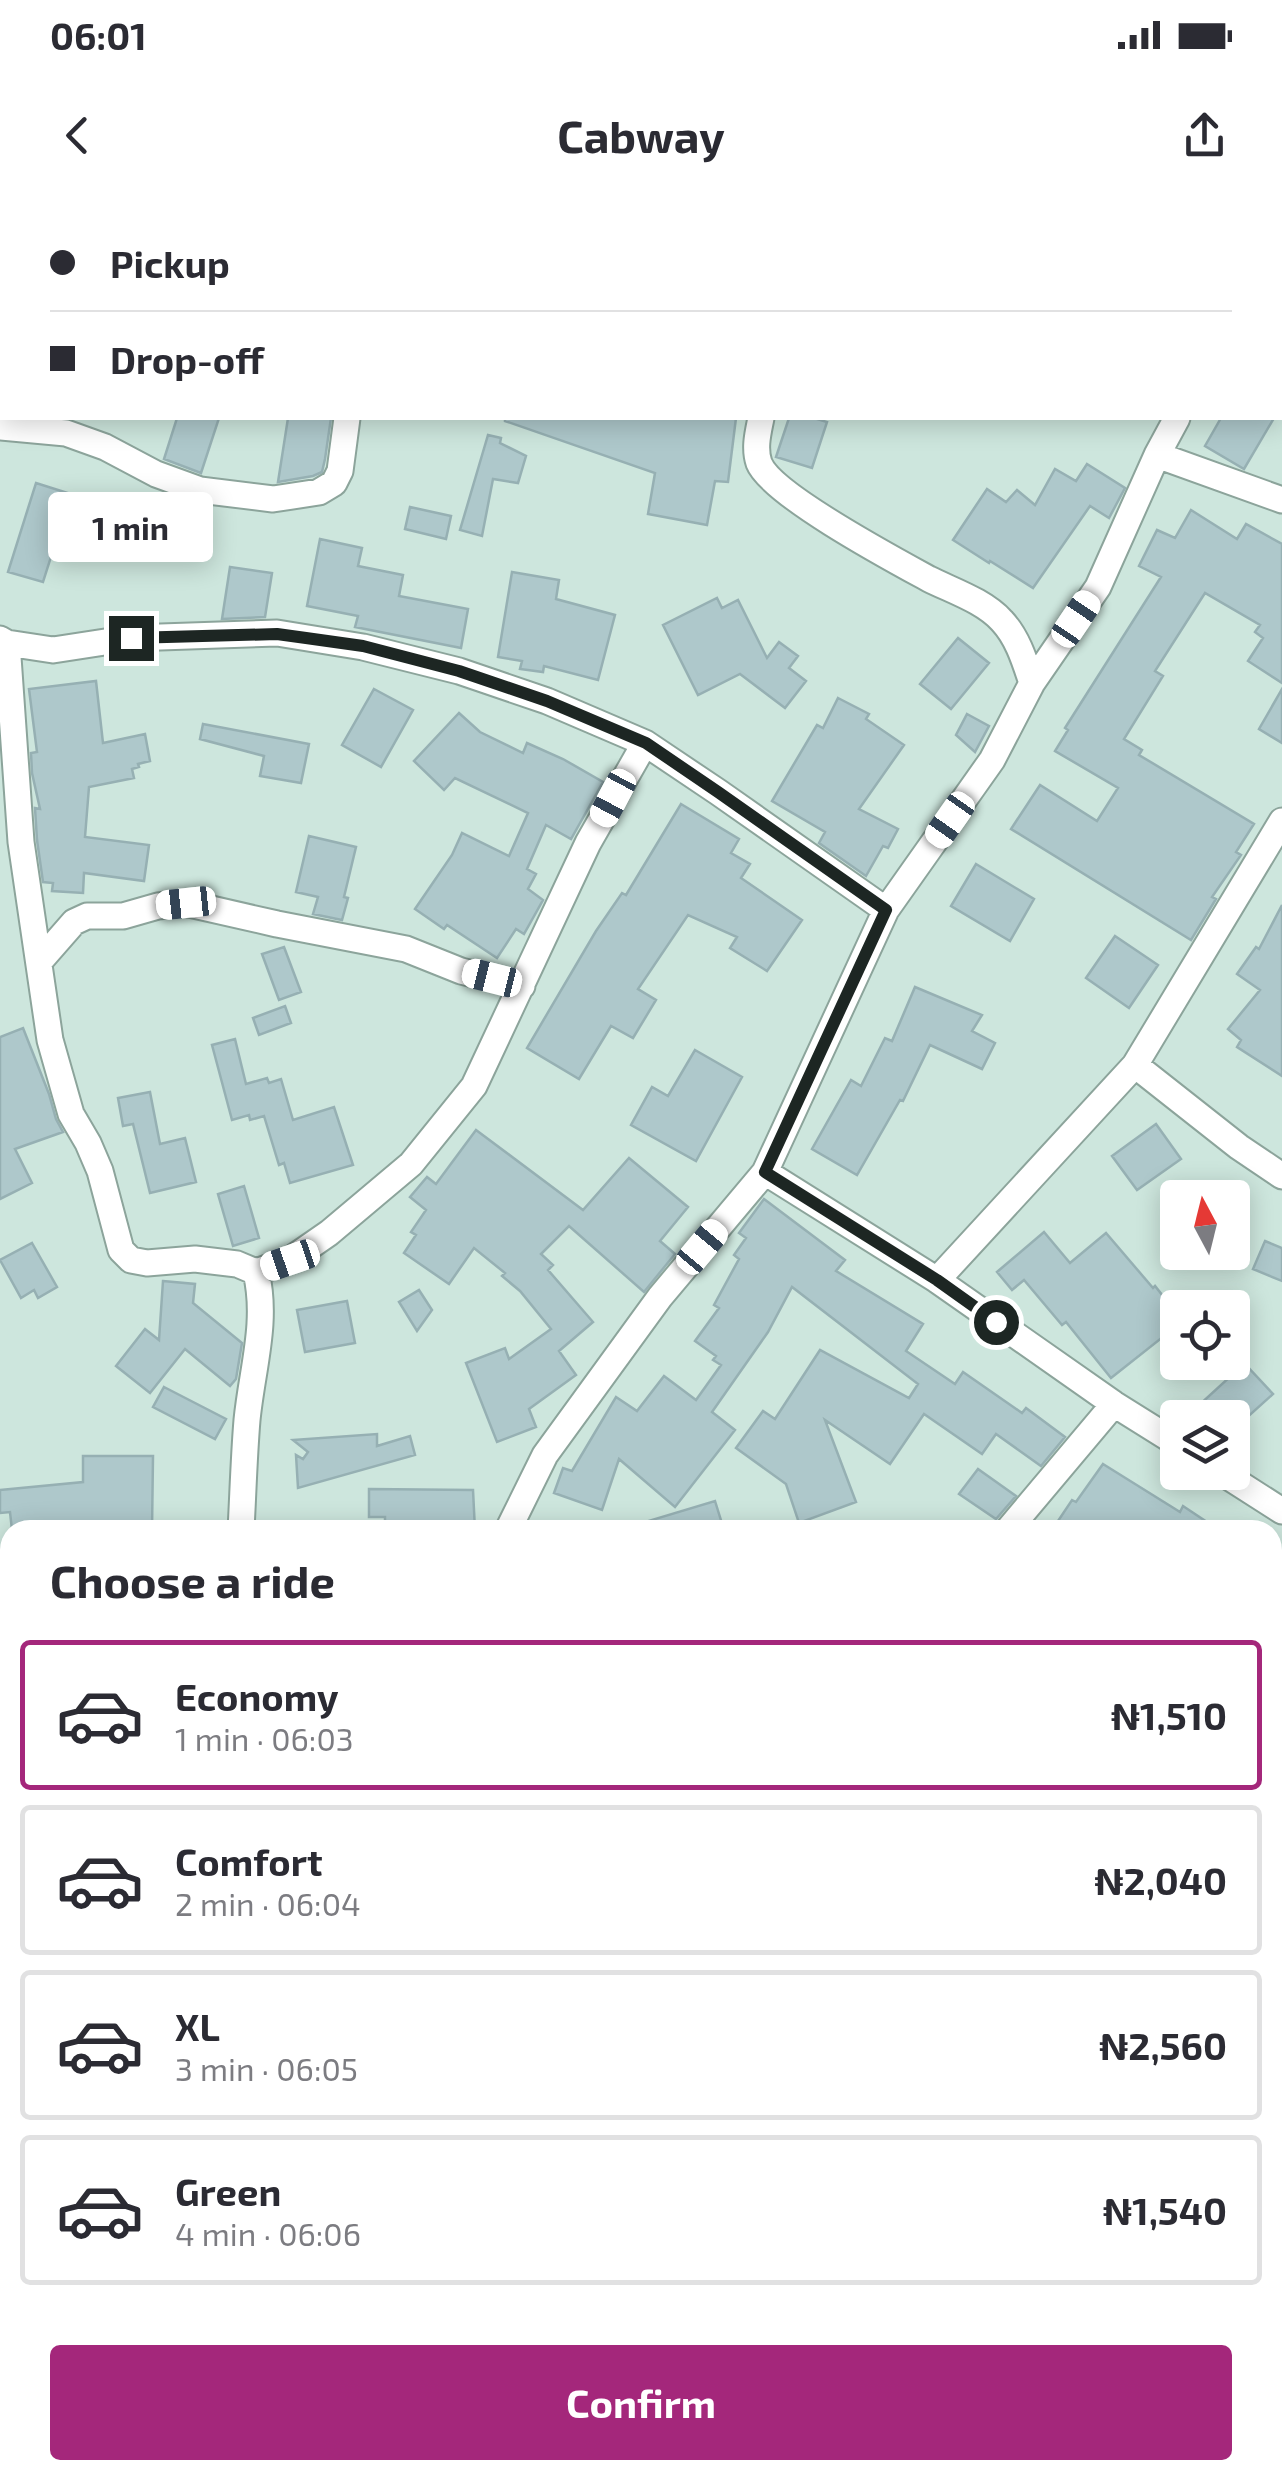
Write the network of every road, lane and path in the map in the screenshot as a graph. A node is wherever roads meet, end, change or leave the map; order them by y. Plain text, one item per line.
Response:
1 (347, 420) edge
2 (760, 420) edge
3 (1176, 420) edge
4 (0, 427) edge
5 (1157, 456) junction
6 (1282, 500) edge
7 (3, 641) edge
8 (1032, 683) junction
9 (646, 743) junction
10 (1282, 821) edge
11 (1274, 854) edge
12 (886, 910) junction
13 (39, 962) junction
14 (522, 986) junction
15 (1135, 1065) junction
16 (765, 1172) junction
17 (1282, 1176) edge
18 (256, 1272) junction
19 (937, 1280) junction
20 (1114, 1404) junction
21 (1160, 1433) edge
22 (1248, 1490) edge
23 (1282, 1512) edge
24 (241, 1520) edge
25 (513, 1520) edge
26 (1016, 1520) edge

1 - 4 street
2 - 8 street
3 - 5 street
5 - 6 street
5 - 8 street
7 - 9 street
7 - 13 street
8 - 12 street
9 - 12 street
9 - 14 street
10 - 11 street
11 - 15 street
12 - 16 street
13 - 14 street
13 - 18 street
14 - 18 street
15 - 17 street
15 - 19 street
16 - 19 street
16 - 25 street
18 - 24 street
19 - 20 street
20 - 21 street
20 - 26 street
22 - 23 street

